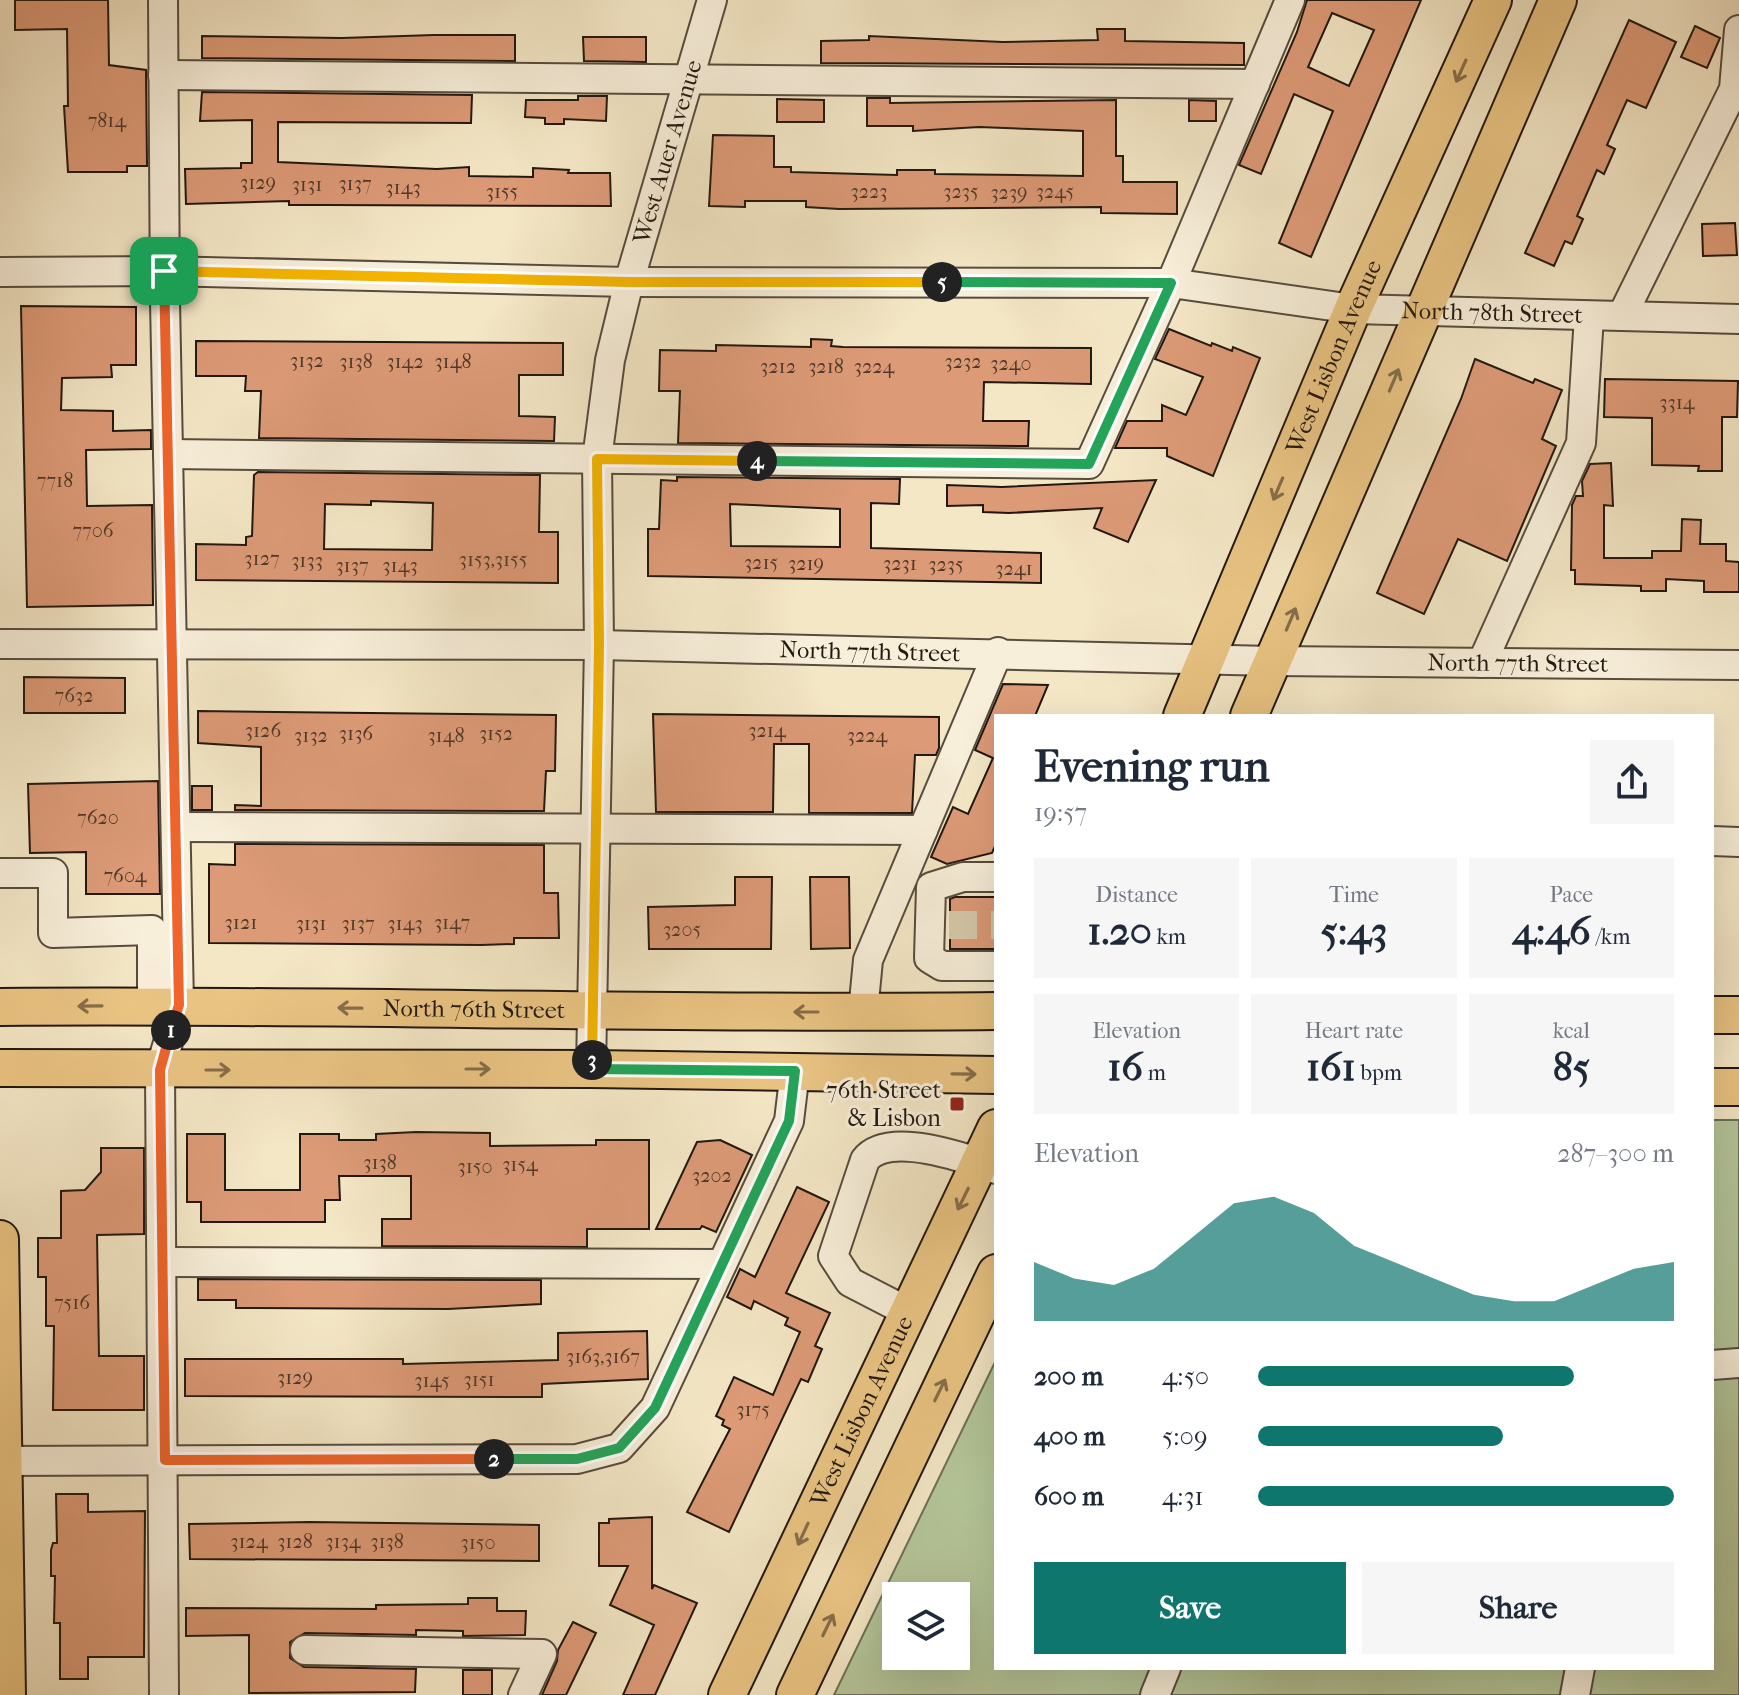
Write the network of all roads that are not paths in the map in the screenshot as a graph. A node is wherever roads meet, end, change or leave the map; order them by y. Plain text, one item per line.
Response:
1 (163, 0) edge
2 (712, 0) edge
3 (1290, 0) edge
4 (1493, 0) edge
5 (1558, 0) edge
6 (1739, 30) edge
7 (163, 75) junction
8 (688, 80) junction
9 (1255, 84) junction
10 (164, 271) junction
11 (0, 272) edge
12 (629, 282) junction
13 (1171, 283) junction
14 (1353, 309) junction
15 (1423, 313) junction
16 (1589, 316) junction
17 (1622, 316) junction
18 (1739, 319) edge
19 (168, 454) junction
20 (597, 459) junction
21 (0, 644) edge
22 (174, 644) junction
23 (599, 645) junction
24 (998, 652) junction
25 (1207, 659) junction
26 (1273, 661) junction
27 (1482, 663) junction
28 (1739, 665) edge
29 (1183, 714) edge
30 (1250, 714) edge
31 (176, 827) junction
32 (596, 830) junction
33 (923, 830) junction
34 (1714, 841) edge
35 (1739, 842) edge
36 (0, 873) edge
37 (994, 877) edge
38 (942, 966) junction
39 (994, 966) edge
40 (166, 1005) junction
41 (0, 1007) edge
42 (942, 1011) junction
43 (994, 1011) edge
44 (593, 1012) junction
45 (863, 1012) junction
46 (1714, 1015) edge
47 (1739, 1015) edge
48 (0, 1068) edge
49 (591, 1069) junction
50 (160, 1070) junction
51 (795, 1071) junction
52 (994, 1075) edge
53 (1714, 1087) edge
54 (1739, 1087) edge
55 (994, 1138) edge
56 (988, 1166) edge
57 (0, 1239) edge
58 (162, 1262) junction
59 (722, 1264) junction
60 (994, 1277) edge
61 (908, 1312) junction
62 (1739, 1363) edge
63 (1714, 1365) edge
64 (165, 1460) junction
65 (3, 1461) edge
66 (305, 1650) dead end
67 (1165, 1670) edge
68 (1580, 1670) edge
69 (7, 1695) edge
70 (164, 1695) edge
71 (523, 1695) edge
72 (727, 1695) edge
73 (795, 1695) edge
74 (1155, 1695) edge
75 (1575, 1695) edge

1 - 7 street
2 - 8 street, West Auer Avenue
3 - 9 street
4 -> 14 main road, West Lisbon Avenue
5 - 15 main road
6 - 17 street
7 - 8 street
7 - 10 street
8 - 9 street
8 - 12 street, West Auer Avenue
9 - 13 street
10 - 11 street, North 78th Street
10 - 12 street, North 78th Street
10 - 19 street
12 - 13 street, North 78th Street
12 - 20 street, West Auer Avenue
13 - 14 street, North 78th Street
13 - 20 street
14 - 15 street, North 78th Street
14 -> 25 main road, West Lisbon Avenue
15 - 16 street, North 78th Street
26 -> 15 main road
16 - 17 street, North 78th Street
16 - 27 street
17 - 18 street, North 78th Street
19 - 20 street
19 - 22 street
20 - 23 street, West Auer Avenue
21 - 22 street, North 77th Street
22 - 23 street, North 77th Street
22 - 31 street
23 - 24 street, North 77th Street
23 - 32 street, West Auer Avenue
24 - 25 street, North 77th Street
24 - 33 street
25 - 26 street, North 77th Street
25 - 29 main road, West Lisbon Avenue
26 - 27 street, North 77th Street
26 - 30 main road
27 - 28 street, North 77th Street
31 - 32 street
31 - 40 street
32 - 33 street
32 - 44 street, West Auer Avenue
33 - 45 street
34 - 35 street
36 - 40 street
37 - 38 street
38 - 39 street
38 - 42 street
40 -> 41 main road, North 76th Street
44 -> 40 main road, North 76th Street
40 - 50 street
42 - 43 main road, North 76th Street
42 - 45 main road, North 76th Street
45 -> 44 main road, North 76th Street
44 - 49 street, West Auer Avenue
46 - 47 main road
48 - 50 main road
50 -> 49 main road
49 - 51 main road
50 - 58 street
51 -> 52 main road
51 - 59 street
53 - 54 main road
55 - 56 main road, West Lisbon Avenue
56 -> 61 main road, West Lisbon Avenue
56 - 61 street
57 - 65 main road
58 - 59 street
58 - 64 street
59 - 64 street
73 -> 60 main road
61 -> 72 main road, West Lisbon Avenue
62 - 63 street
64 - 65 street
64 - 70 street
65 - 69 main road
66 - 71 street
67 - 74 street
68 - 75 street

